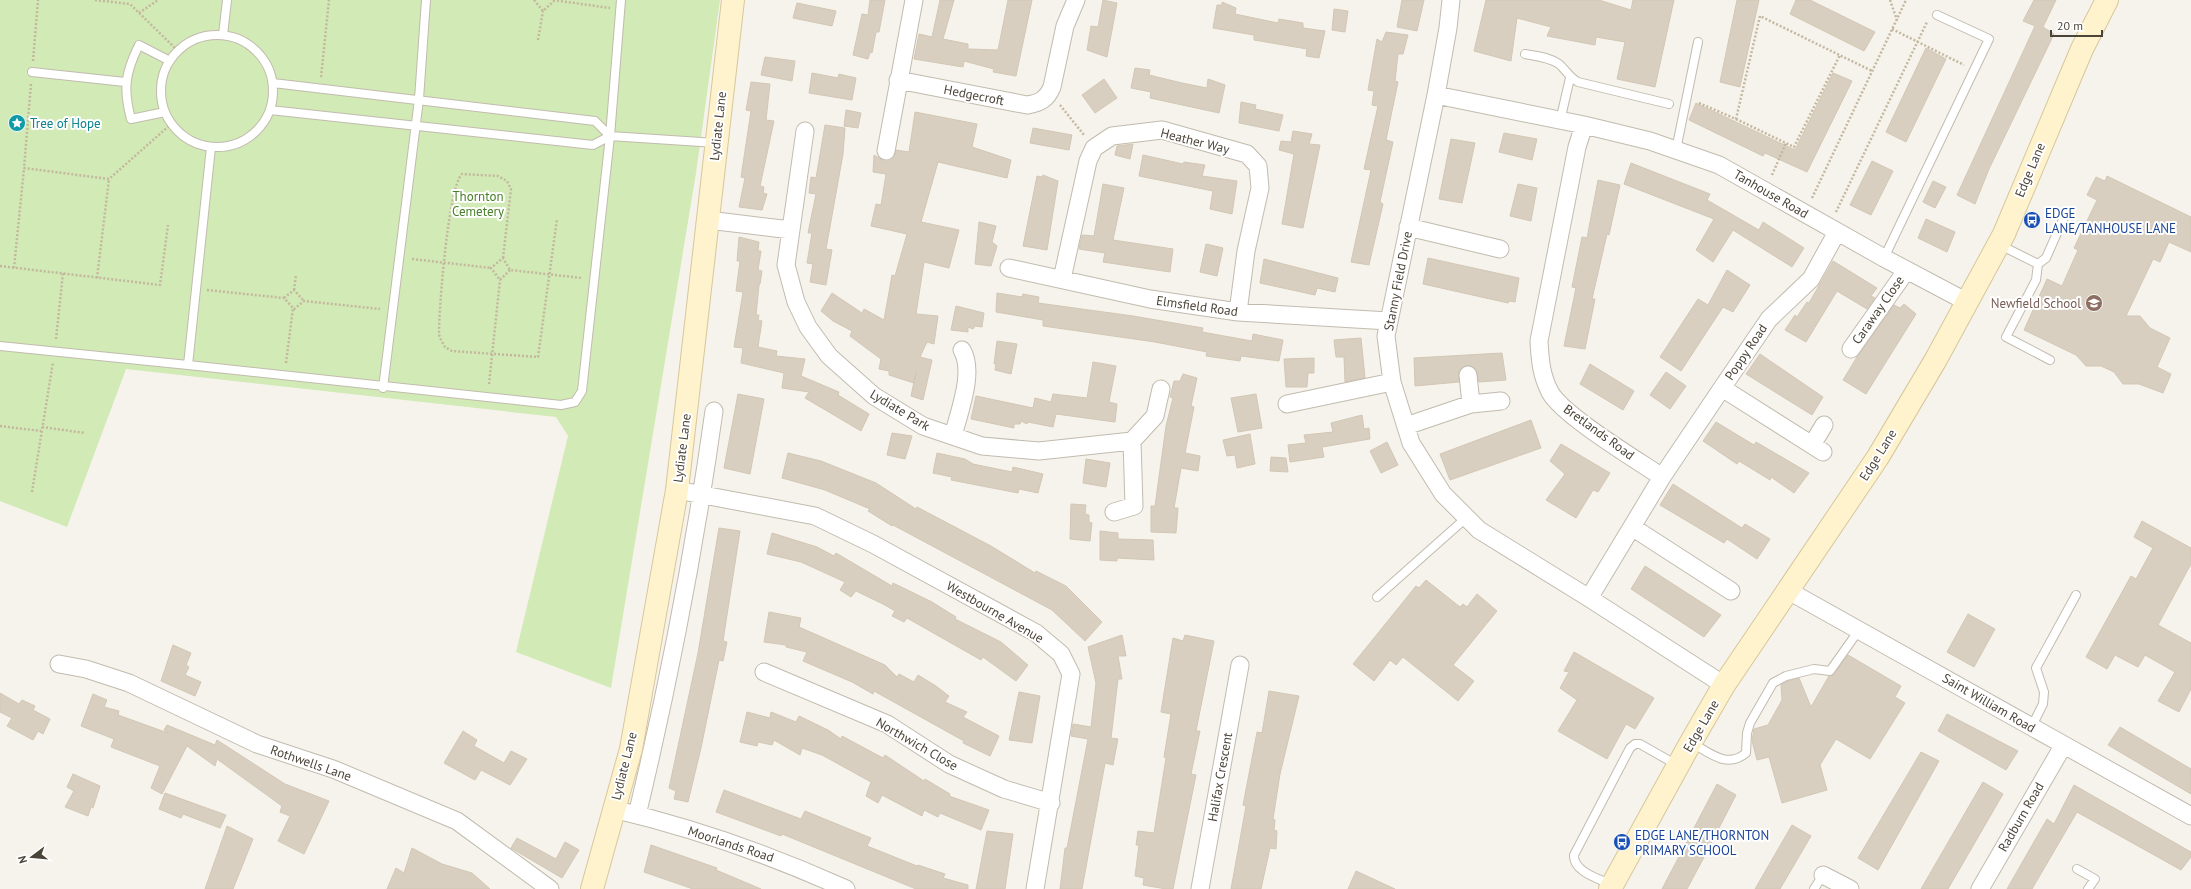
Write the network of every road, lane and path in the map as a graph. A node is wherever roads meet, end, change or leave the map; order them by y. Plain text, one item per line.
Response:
1 (38, 0) edge
2 (95, 0) edge
3 (158, 0) edge
4 (227, 0) edge
5 (328, 0) edge
6 (426, 0) edge
7 (533, 0) edge
8 (621, 0) edge
9 (733, 0) edge
10 (914, 0) edge
11 (1076, 0) edge
12 (1451, 0) edge
13 (1890, 0) edge
14 (1906, 0) edge
15 (2107, 0) edge
16 (554, 1) edge
17 (620, 9) junction
18 (543, 11) junction
19 (139, 13) junction
20 (1936, 16) dead end
21 (1897, 20) junction
22 (1928, 20) dead end
23 (1892, 29) junction
24 (223, 35) junction
25 (538, 40) dead end
26 (1917, 40) junction
27 (1698, 42) dead end
28 (177, 51) junction
29 (1524, 54) dead end
30 (1840, 55) junction
31 (170, 61) junction
32 (1965, 65) dead end
33 (1872, 71) junction
34 (32, 72) junction
35 (1570, 78) junction
36 (898, 80) junction
37 (125, 82) junction
38 (273, 83) junction
39 (320, 88) junction
40 (1049, 94) junction
41 (1436, 95) junction
42 (419, 99) junction
43 (1699, 103) dead end
44 (1669, 104) dead end
45 (270, 110) junction
46 (165, 112) junction
47 (1736, 119) junction
48 (1560, 121) junction
49 (170, 125) junction
50 (415, 125) junction
51 (1584, 126) junction
52 (805, 130) dead end
53 (610, 136) junction
54 (1786, 143) junction
55 (716, 144) junction
56 (211, 147) junction
57 (1094, 148) junction
58 (1676, 150) junction
59 (886, 151) dead end
60 (24, 168) junction
61 (109, 179) junction
62 (1765, 191) junction
63 (1804, 214) junction
64 (2065, 215) dead end
65 (557, 219) dead end
66 (708, 220) junction
67 (168, 225) dead end
68 (1408, 227) junction
69 (792, 230) junction
70 (1833, 230) junction
71 (1998, 244) junction
72 (1500, 249) dead end
73 (399, 258) junction
74 (503, 258) junction
75 (1884, 258) junction
76 (445, 263) junction
77 (2038, 264) junction
78 (0, 266) edge
79 (14, 268) junction
80 (491, 268) junction
81 (1009, 268) dead end
82 (510, 270) junction
83 (1906, 271) junction
84 (63, 273) junction
85 (549, 274) junction
86 (296, 275) dead end
87 (97, 278) junction
88 (594, 279) junction
89 (1062, 279) junction
90 (500, 280) junction
91 (196, 289) junction
92 (294, 290) junction
93 (284, 298) junction
94 (304, 300) junction
95 (1966, 302) junction
96 (293, 308) junction
97 (393, 310) junction
98 (1238, 312) junction
99 (1389, 321) junction
100 (0, 346) edge
101 (1851, 349) dead end
102 (962, 350) dead end
103 (55, 352) junction
104 (492, 353) junction
105 (2050, 360) dead end
106 (188, 366) junction
107 (284, 376) junction
108 (1468, 376) dead end
109 (1392, 382) junction
110 (383, 388) junction
111 (1722, 388) junction
112 (1161, 389) dead end
113 (487, 398) junction
114 (1501, 401) dead end
115 (1286, 404) dead end
116 (1471, 404) junction
117 (714, 411) dead end
118 (1824, 425) dead end
119 (0, 426) edge
120 (1406, 426) junction
121 (42, 427) junction
122 (41, 431) junction
123 (85, 433) dead end
124 (953, 436) junction
125 (1132, 441) junction
126 (1662, 477) junction
127 (678, 490) junction
128 (32, 492) dead end
129 (703, 494) junction
130 (1114, 512) dead end
131 (1466, 518) junction
132 (1632, 526) junction
133 (1787, 590) junction
134 (1731, 591) dead end
135 (2076, 596) dead end
136 (1377, 597) dead end
137 (1589, 598) junction
138 (1859, 630) junction
139 (59, 664) dead end
140 (1240, 666) dead end
141 (764, 672) dead end
142 (1724, 685) junction
143 (2031, 728) junction
144 (1691, 742) junction
145 (2063, 746) junction
146 (1678, 765) junction
147 (1051, 802) junction
148 (613, 809) junction
149 (637, 815) junction
150 (2191, 816) edge
151 (2077, 869) dead end
152 (1819, 882) edge
153 (1611, 887) edge
154 (550, 889) edge
155 (592, 889) edge
156 (846, 889) edge
157 (1035, 889) edge
158 (1200, 889) edge
159 (1850, 889) edge
160 (1980, 889) edge
161 (2088, 889) edge

1 - 34 path
2 - 19 path
3 - 19 path
4 - 24 lane
5 - 39 path
6 - 42 lane
7 - 18 path
8 - 17 lane
9 - 55 street, Lydiate Lane
10 - 36 street
11 - 40 street
12 - 41 street, Stanny Field Drive
13 - 21 path
14 - 21 path
15 - 71 street, Edge Lane
16 - 17 path
16 - 18 path
17 - 53 lane
18 - 25 path
19 - 28 path
20 - 75 lane
21 - 23 path
22 - 26 path
23 - 26 path
23 - 33 path
24 - 28 lane
24 - 38 lane
26 - 32 path
26 - 70 path
27 - 58 lane
28 - 31 lane
29 - 35 lane
30 - 33 path
30 - 47 path
30 - 54 path
31 - 37 lane
31 - 46 lane
33 - 63 path
34 - 37 lane
34 - 60 path
35 - 44 lane
35 - 48 lane
36 - 40 street, Hedgecroft
36 - 59 street
37 - 46 lane
38 - 39 lane
38 - 45 lane
39 - 42 lane
40 - 57 path
41 - 48 street, Tanhouse Road
41 - 68 street, Stanny Field Drive
42 - 50 lane
42 - 53 lane
43 - 47 path
45 - 50 lane
45 - 56 lane
46 - 49 lane
47 - 54 path
48 - 51 street, Tanhouse Road
49 - 56 lane
49 - 61 path
50 - 53 lane
50 - 73 lane
51 - 58 street, Tanhouse Road
51 - 126 street, Bretlands Road
52 - 69 street, Lydiate Park
53 - 55 lane
53 - 88 lane
54 - 62 path
55 - 66 street, Lydiate Lane
56 - 91 lane
57 - 89 street
57 - 98 street, Heather Way
58 - 62 street, Tanhouse Road
60 - 61 path
60 - 79 path
61 - 87 path
62 - 63 street, Tanhouse Road
63 - 70 street, Tanhouse Road
64 - 77 lane
65 - 85 path
66 - 69 street
66 - 127 street, Lydiate Lane
67 - 87 path
68 - 72 street
68 - 99 street, Stanny Field Drive
69 - 124 street, Lydiate Park
70 - 75 street, Tanhouse Road
70 - 111 street, Poppy Road
71 - 77 lane
71 - 95 street, Edge Lane
73 - 76 path
73 - 97 lane
74 - 76 path
74 - 80 path
74 - 82 path
75 - 83 street, Tanhouse Road
76 - 80 path
76 - 104 path
77 - 105 lane
78 - 79 path
79 - 84 path
80 - 90 path
81 - 89 street, Elmsfield Road
82 - 85 path
82 - 90 path
83 - 95 street, Tanhouse Road
83 - 101 street, Caraway Close
84 - 87 path
84 - 103 path
85 - 88 path
85 - 104 path
86 - 92 path
88 - 113 lane
89 - 98 street, Elmsfield Road
90 - 104 path
91 - 93 path
91 - 106 lane
92 - 93 path
92 - 94 path
93 - 96 path
94 - 96 path
94 - 97 path
95 - 133 street, Edge Lane
96 - 107 path
97 - 110 lane
98 - 99 street, Elmsfield Road
99 - 109 street, Stanny Field Drive
100 - 103 lane
102 - 124 street
103 - 106 lane
103 - 121 path
104 - 113 path
106 - 107 lane
107 - 110 lane
108 - 116 street
109 - 115 street
109 - 120 street, Stanny Field Drive
110 - 113 lane
111 - 118 street
111 - 126 street, Poppy Road
112 - 125 street
114 - 116 street
116 - 120 street
117 - 129 street, Lydiate Lane
119 - 122 path
120 - 131 street, Stanny Field Drive
121 - 122 path
121 - 123 path
122 - 128 path
124 - 125 street, Lydiate Park
125 - 130 street
126 - 132 street
127 - 129 street, Westbourne Avenue
127 - 148 street, Lydiate Lane
129 - 147 street, Westbourne Avenue
129 - 149 street, Lydiate Lane
131 - 136 lane
131 - 137 street, Stanny Field Drive
132 - 134 street
132 - 137 street
133 - 138 street, Saint William Road
133 - 142 street, Edge Lane
135 - 143 lane
137 - 142 street, Stanny Field Drive
138 - 143 street, Saint William Road
138 - 144 lane
139 - 154 street, Rothwells Lane
140 - 158 street, Halifax Crescent
141 - 147 street, Northwich Close
142 - 144 street, Edge Lane
143 - 145 street, Saint William Road
144 - 146 street, Edge Lane
145 - 150 street, Saint William Road
145 - 160 street, Radburn Road
146 - 153 street, Edge Lane
146 - 153 lane
147 - 157 street, Westbourne Avenue
148 - 149 street, Moorlands Road
148 - 155 street, Lydiate Lane
149 - 156 street, Moorlands Road
151 - 161 lane
152 - 159 street

